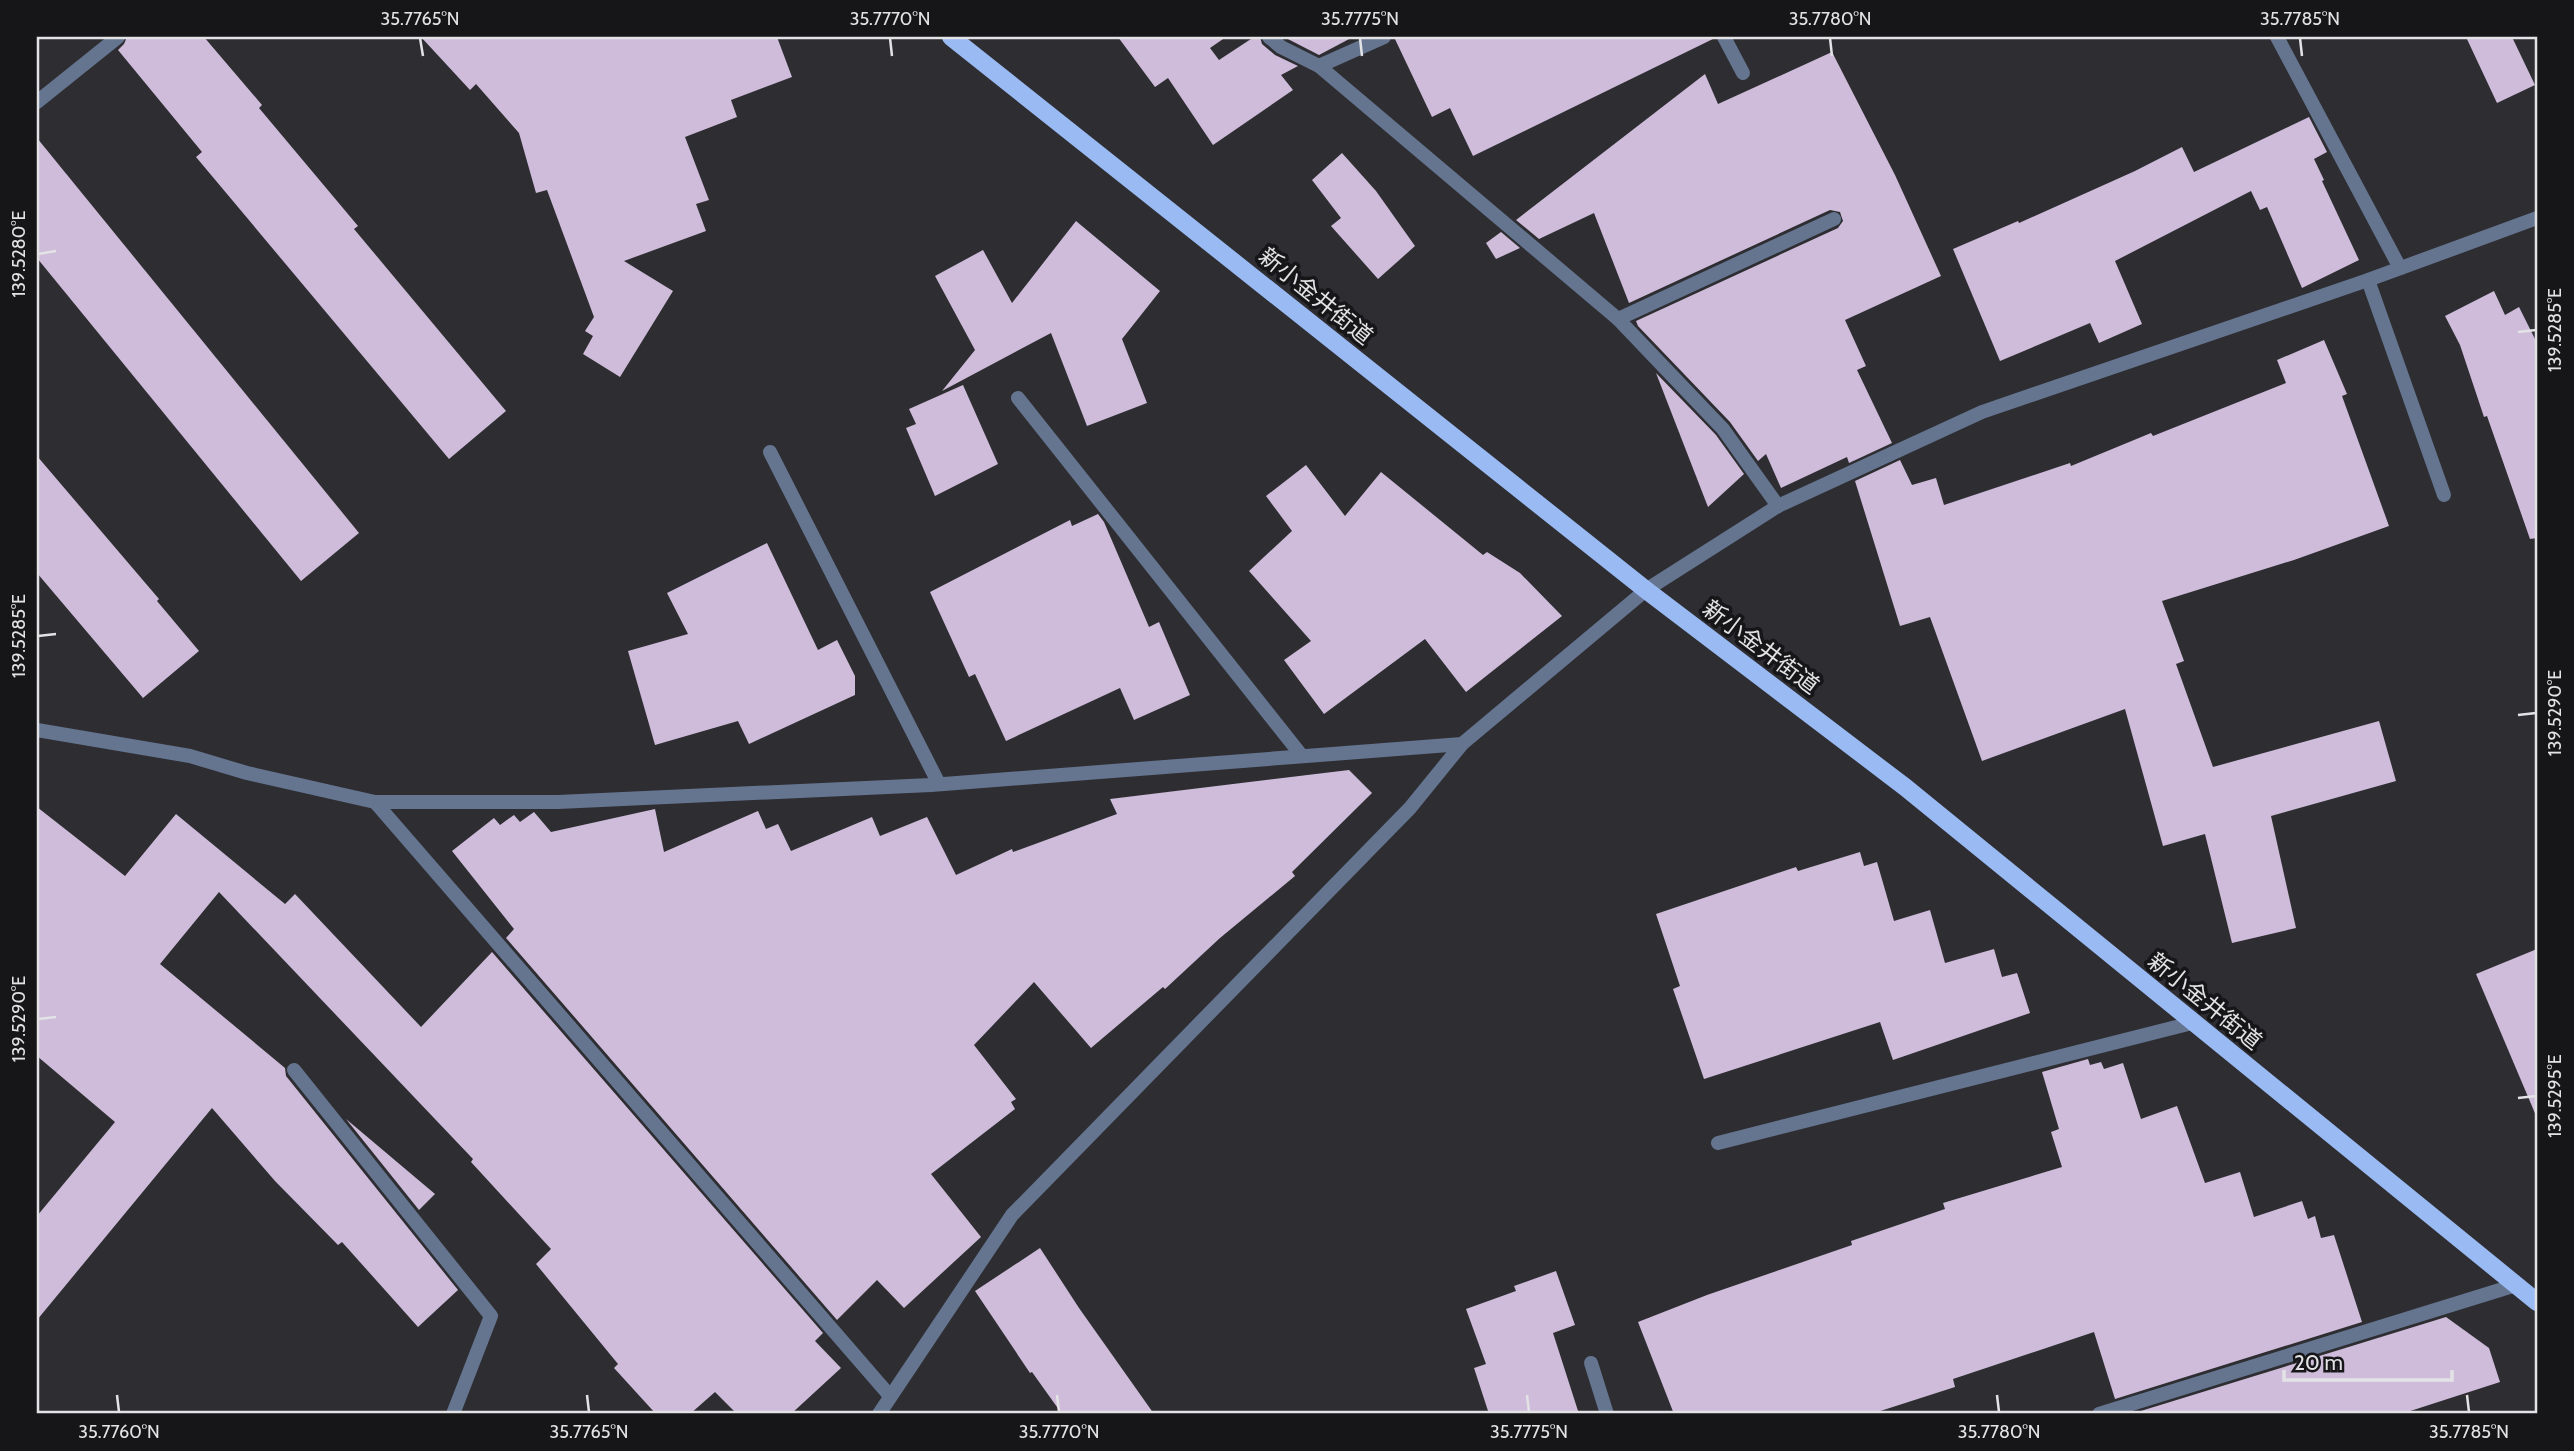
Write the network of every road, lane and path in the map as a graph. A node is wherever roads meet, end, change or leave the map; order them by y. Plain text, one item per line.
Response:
1 (118, 37) edge
2 (951, 37) edge
3 (1269, 37) edge
4 (1384, 37) edge
5 (1724, 37) edge
6 (2277, 37) edge
7 (1320, 66) junction
8 (1743, 73) dead end
9 (37, 102) edge
10 (1834, 219) dead end
11 (2537, 219) edge
12 (2400, 268) junction
13 (2368, 280) junction
14 (1618, 319) junction
15 (1018, 398) dead end
16 (770, 452) dead end
17 (2444, 495) dead end
18 (1778, 506) junction
19 (1646, 590) junction
20 (37, 730) edge
21 (1462, 744) junction
22 (1302, 756) junction
23 (939, 784) junction
24 (375, 802) junction
25 (2192, 1023) junction
26 (294, 1070) dead end
27 (1717, 1143) dead end
28 (2516, 1285) junction
29 (2537, 1302) edge
30 (1591, 1363) dead end
31 (890, 1396) junction
32 (453, 1414) edge
33 (879, 1414) edge
34 (1606, 1414) edge
35 (2099, 1414) edge

1 - 9 street
2 - 19 main road, 新小金井街道
3 - 7 street
4 - 7 street
5 - 8 street
6 - 12 street
7 - 14 street
10 - 14 street
11 - 12 street
12 - 13 street
13 - 17 street
13 - 18 street
14 - 18 street
15 - 22 street
16 - 23 street
18 - 19 street
19 - 21 street
19 - 25 main road, 新小金井街道
20 - 24 street
21 - 22 street
21 - 31 street
22 - 23 street
23 - 24 street
24 - 31 street
25 - 27 street
25 - 28 main road, 新小金井街道
26 - 32 street
28 - 29 main road, 新小金井街道
28 - 35 street
30 - 34 street
31 - 33 street

